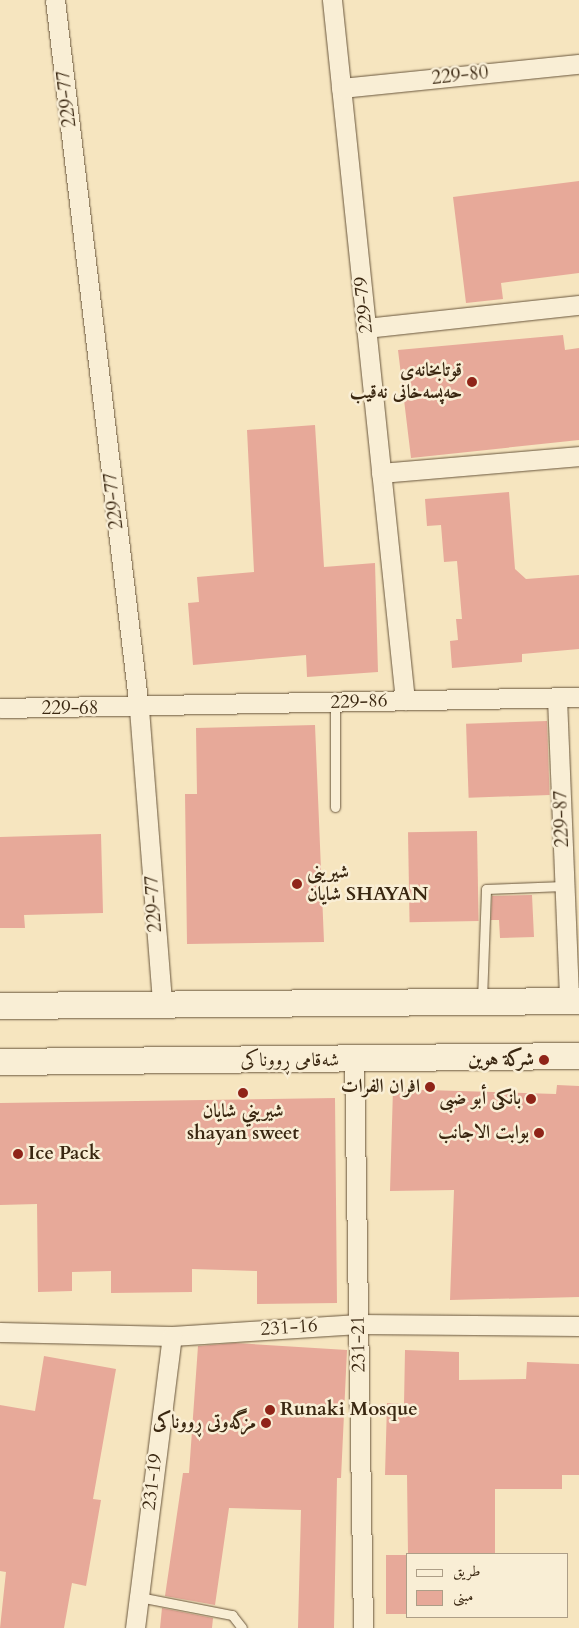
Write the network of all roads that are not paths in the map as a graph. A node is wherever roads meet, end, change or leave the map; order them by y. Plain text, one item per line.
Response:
1 (55, 0) edge
2 (332, 0) edge
3 (579, 64) edge
4 (341, 88) junction
5 (579, 305) edge
6 (366, 328) junction
7 (579, 456) edge
8 (381, 473) junction
9 (579, 697) edge
10 (557, 698) junction
11 (405, 700) junction
12 (335, 702) junction
13 (0, 708) edge
14 (139, 709) junction
15 (335, 808) dead end
16 (564, 886) junction
17 (574, 1001) edge
18 (482, 1002) junction
19 (162, 1004) junction
20 (0, 1006) edge
21 (579, 1056) edge
22 (354, 1061) junction
23 (0, 1062) edge
24 (359, 1324) junction
25 (579, 1326) edge
26 (0, 1332) edge
27 (172, 1336) junction
28 (139, 1597) junction
29 (135, 1628) edge
30 (242, 1628) edge
31 (362, 1628) edge

1 - 14 street, 229-77
2 - 4 street, 229-79
3 - 4 street, 229-80
4 - 6 street, 229-79
5 - 6 street
6 - 8 street, 229-79
7 - 8 street
8 - 11 street, 229-79
9 - 10 street, 229-86
10 - 11 street, 229-86
10 - 16 street, 229-87
11 - 12 street, 229-86
12 - 14 street, 229-86
12 - 15 lane
13 - 14 street, 229-68
14 - 19 street, 229-77
16 - 17 street, 229-87
16 - 18 lane
17 - 18 main road
18 - 19 main road
19 - 20 main road
21 - 22 main road, شەقامی ڕووناکی
22 - 23 main road, شەقامی ڕووناکی
22 - 24 street, 231-21
24 - 25 street, 231-16
24 - 27 street, 231-16
24 - 31 street, 231-21
26 - 27 street, 231-16
27 - 28 street, 231-19
28 - 29 street, 231-19
28 - 30 lane

